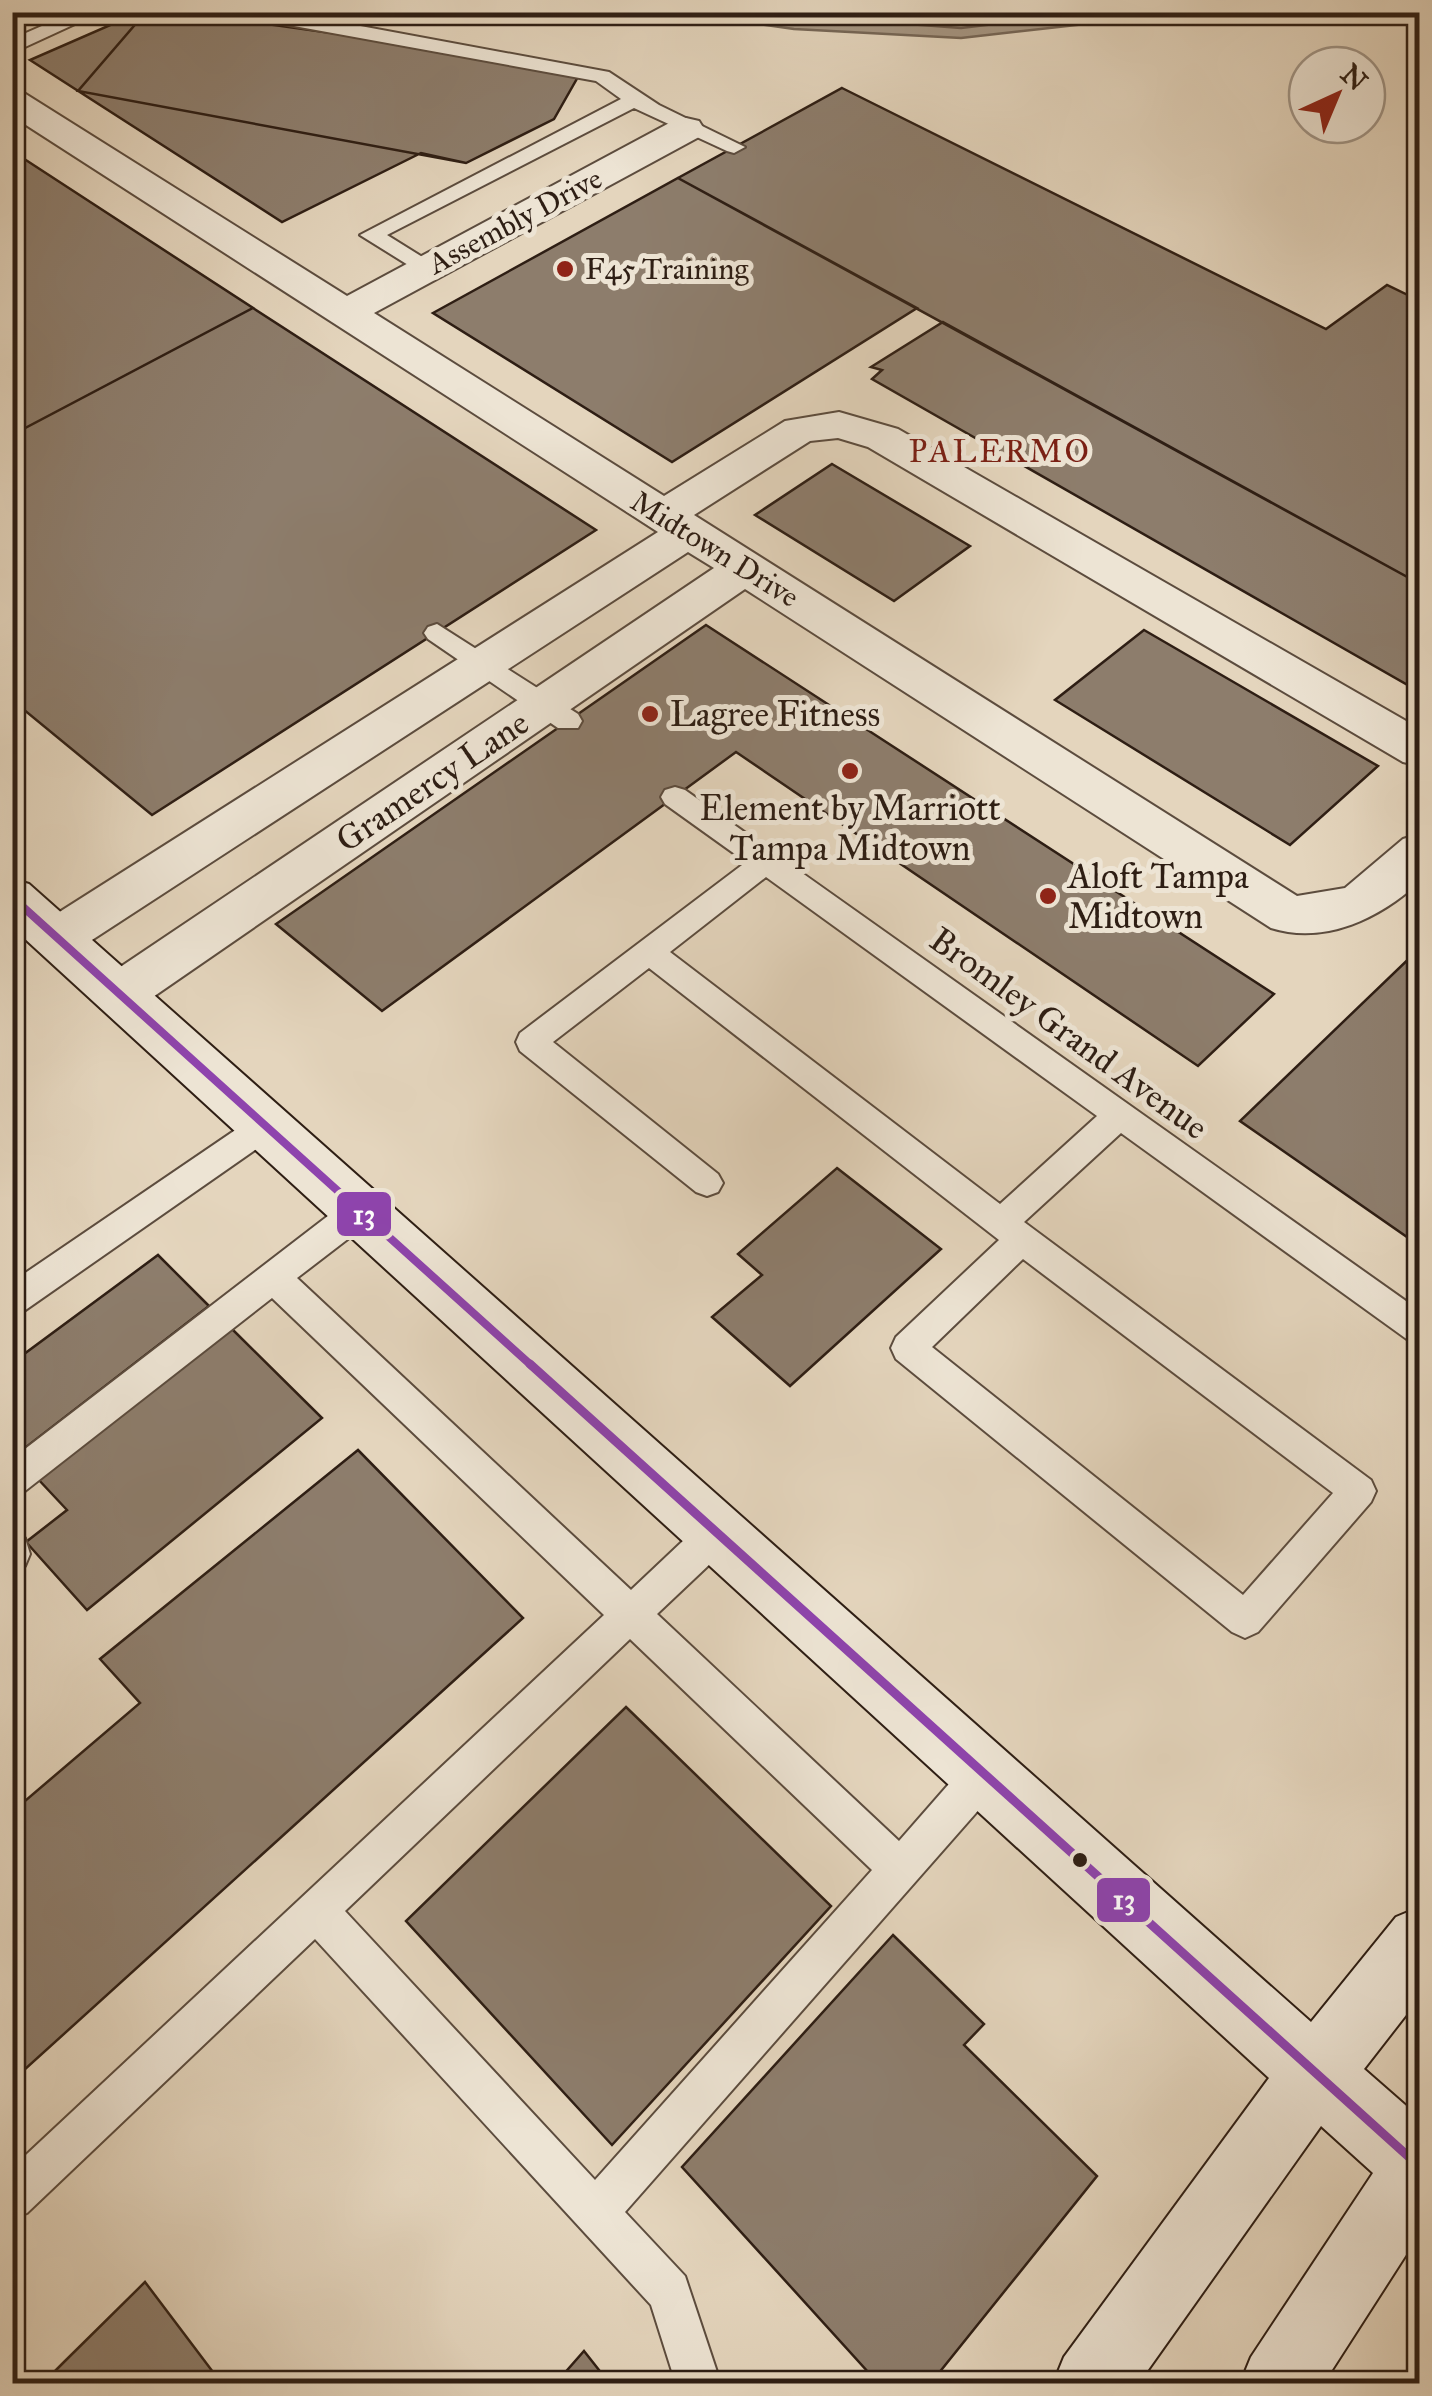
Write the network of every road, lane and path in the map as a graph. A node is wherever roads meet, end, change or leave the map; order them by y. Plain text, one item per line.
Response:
1 (92, 12) edge
2 (250, 12) edge
3 (12, 47) edge
4 (634, 100) junction
5 (16, 107) edge
6 (686, 128) junction
7 (734, 147) dead end
8 (430, 268) junction
9 (343, 314) junction
10 (676, 524) junction
11 (745, 568) junction
12 (436, 633) dead end
13 (486, 662) junction
14 (556, 713) junction
15 (1420, 750) edge
16 (675, 796) dead end
17 (1420, 852) edge
18 (766, 862) junction
19 (27, 915) edge
20 (649, 952) junction
21 (120, 994) junction
22 (1119, 1115) junction
23 (264, 1127) junction
24 (707, 1183) dead end
25 (358, 1212) junction
26 (1012, 1231) junction
27 (273, 1277) junction
28 (12, 1301) edge
29 (1420, 1330) edge
30 (12, 1480) edge
31 (716, 1534) junction
32 (629, 1617) junction
33 (983, 1775) junction
34 (900, 1869) junction
35 (317, 1911) junction
36 (1420, 1941) edge
37 (1316, 2073) junction
38 (1420, 2167) edge
39 (12, 2198) edge
40 (596, 2212) junction
41 (699, 2384) edge
42 (1091, 2384) edge
43 (1278, 2384) edge

1 - 3 lane
2 - 4 lane
4 - 6 lane
4 - 8 lane
5 - 9 street, Midtown Drive
6 - 7 lane
6 - 8 street, Assembly Drive
8 - 9 street, Assembly Drive
9 - 10 street, Midtown Drive
10 - 11 street, Midtown Drive
10 - 13 street, Gramercy Lane
10 - 15 street, Gramercy Lane
11 - 14 street, Gramercy Lane
11 - 17 street, Midtown Drive
12 - 13 lane
13 - 14 lane
13 - 19 street, Gramercy Lane
14 - 21 street, Gramercy Lane
16 - 18 lane, Bromley Grand Avenue
18 - 20 lane
18 - 22 lane, Bromley Grand Avenue
19 - 21 street
20 - 24 lane
20 - 26 lane
21 - 23 street
22 - 26 lane
22 - 29 lane, Bromley Grand Avenue
23 - 25 street
23 - 28 lane
25 - 27 lane
25 - 31 street
26 - 26 lane
27 - 30 lane
27 - 32 lane
31 - 32 lane
31 - 33 street
32 - 34 lane
32 - 35 lane
33 - 34 lane
33 - 37 street
34 - 40 lane
35 - 39 lane
35 - 40 lane
36 - 37 street
37 - 38 street
37 - 42 street
38 - 43 street
40 - 41 lane

